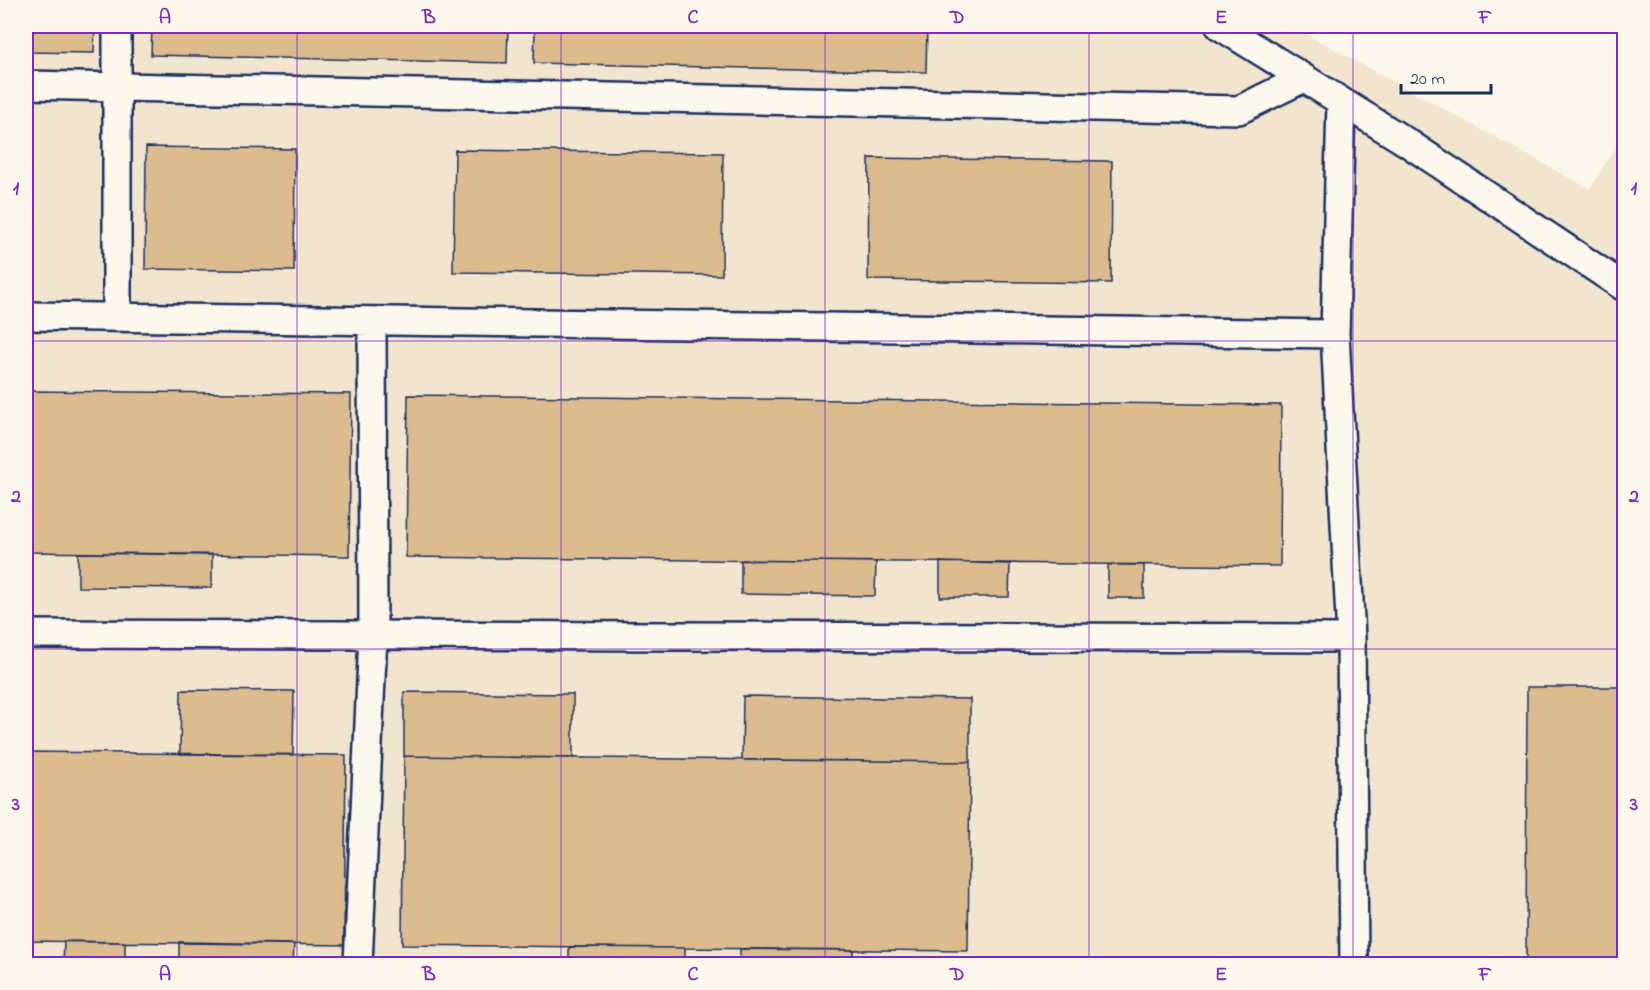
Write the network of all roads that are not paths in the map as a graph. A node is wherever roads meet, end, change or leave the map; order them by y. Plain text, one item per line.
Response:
1 (117, 26) edge
2 (1220, 26) edge
3 (1302, 79) junction
4 (26, 85) edge
5 (117, 86) junction
6 (1341, 103) junction
7 (1624, 286) edge
8 (26, 316) edge
9 (117, 316) junction
10 (372, 322) junction
11 (1335, 334) junction
12 (26, 634) edge
13 (373, 635) junction
14 (1351, 638) junction
15 (358, 964) edge
16 (1354, 964) edge

1 - 5 street
2 - 3 street
3 - 5 street
3 - 6 street
4 - 5 street
5 - 9 street
6 - 7 street
6 - 11 street
8 - 9 street
9 - 10 street
10 - 11 street
10 - 13 street
11 - 14 street
12 - 13 street
13 - 14 street
13 - 15 street
14 - 16 street

